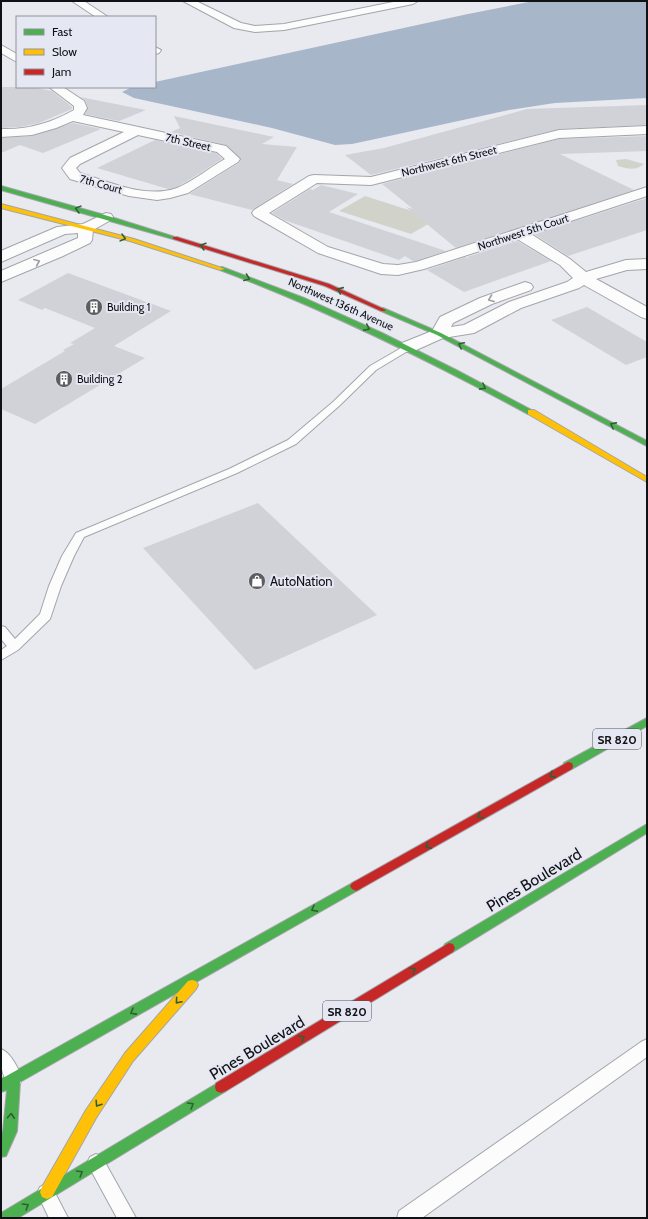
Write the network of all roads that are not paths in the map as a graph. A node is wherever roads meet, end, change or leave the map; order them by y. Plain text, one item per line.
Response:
1 (77, 1) edge
2 (188, 1) edge
3 (413, 1) edge
4 (338, 4) dead end
5 (357, 13) junction
6 (101, 16) edge
7 (1, 48) edge
8 (16, 59) edge
9 (56, 88) edge
10 (73, 117) junction
11 (138, 130) junction
12 (647, 130) edge
13 (1, 132) edge
14 (1, 188) edge
15 (647, 191) edge
16 (168, 194) joint
17 (1, 206) edge
18 (259, 213) joint
19 (106, 217) junction
20 (86, 228) junction
21 (518, 233) junction
22 (1, 257) edge
23 (647, 264) edge
24 (1, 277) edge
25 (578, 282) junction
26 (528, 286) junction
27 (544, 295) junction
28 (498, 313) junction
29 (647, 314) edge
30 (440, 334) junction
31 (408, 347) junction
32 (647, 444) edge
33 (647, 480) edge
34 (1, 630) edge
35 (14, 647) junction
36 (1, 656) edge
37 (647, 722) edge
38 (647, 828) edge
39 (203, 972) junction
40 (647, 1047) edge
41 (1, 1057) edge
42 (8, 1082) edge
43 (1, 1151) edge
44 (96, 1163) junction
45 (46, 1193) junction
46 (5, 1218) edge
47 (59, 1218) edge
48 (127, 1218) edge
49 (406, 1218) edge

1 - 6 street
2 - 5 street
3 - 5 street
4 - 5 street
7 - 8 street
9 - 10 street
10 - 11 street
10 - 13 street
11 - 16 street, 7th Street
11 - 16 street, 7th Court
12 - 18 street, Northwest 6th Street
19 -> 14 main road, Northwest 136th Avenue
15 - 21 street, Northwest 5th Court
17 - 20 main road, Northwest 136th Avenue
18 - 21 street, Northwest 5th Court
19 - 20 street
30 -> 19 main road, Northwest 136th Avenue
20 - 22 street
24 -> 20 street
20 -> 31 main road, Northwest 136th Avenue
21 - 25 street
23 - 25 street
25 - 26 street
25 - 27 street
25 - 28 street
25 - 29 street
26 - 27 street
26 -> 30 street
27 - 28 street
28 - 30 street
30 - 31 street
32 -> 30 main road, Northwest 136th Avenue
31 -> 33 main road, Northwest 136th Avenue
31 - 35 lane
34 - 35 lane
35 - 36 lane
37 -> 39 main road, SR 820
44 -> 38 main road, Pines Boulevard / SR 820
39 -> 42 main road, SR 820
39 -> 45 main road
40 - 49 lane
41 - 42 lane
43 -> 42 main road
45 -> 44 main road, Pines Boulevard / SR 820
44 - 48 lane
46 -> 45 main road, Pines Boulevard / SR 820
45 - 47 lane

